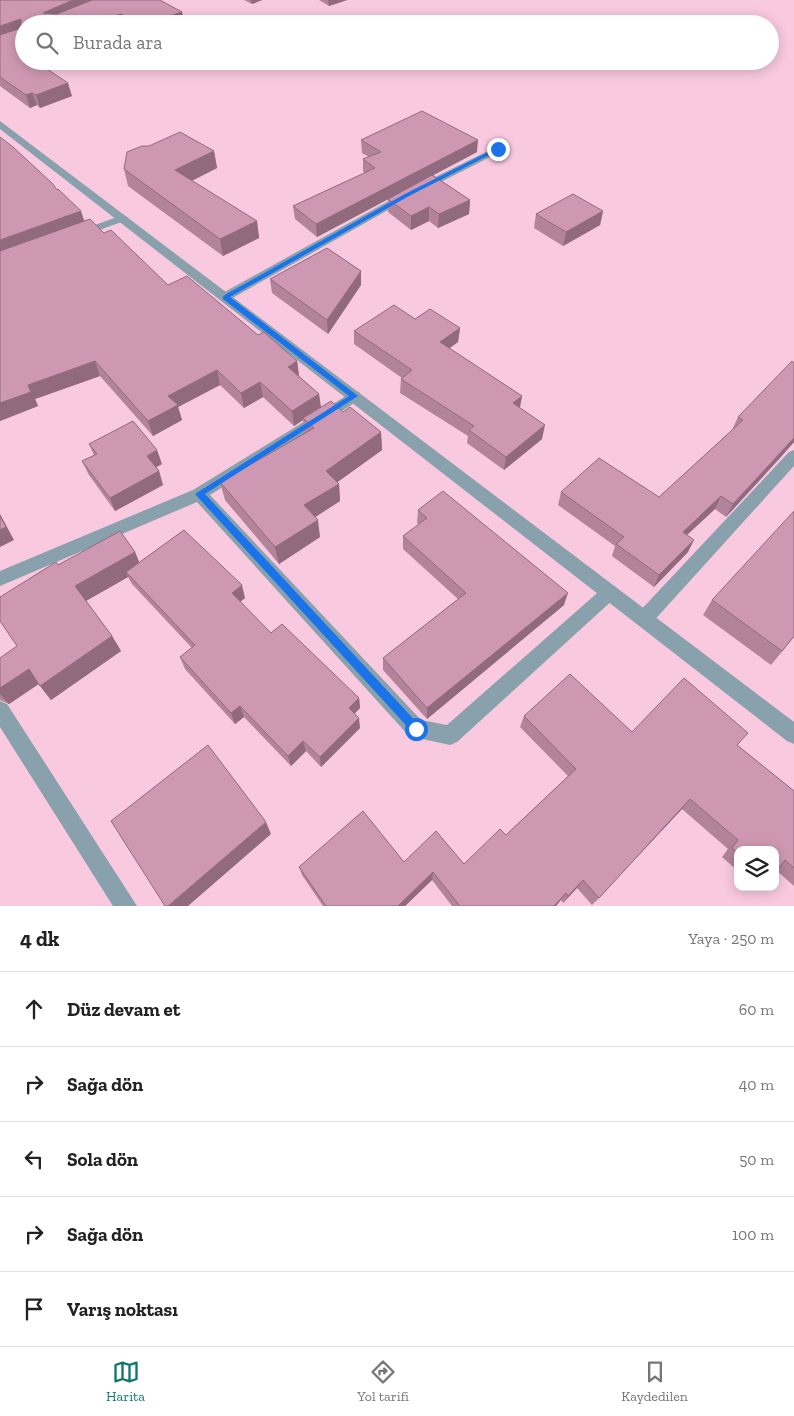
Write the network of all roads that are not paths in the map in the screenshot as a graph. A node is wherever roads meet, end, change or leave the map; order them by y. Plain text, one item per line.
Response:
1 (0, 124) edge
2 (498, 149) dead end
3 (123, 218) junction
4 (70, 238) edge
5 (225, 297) junction
6 (354, 396) junction
7 (794, 456) edge
8 (199, 494) junction
9 (0, 579) edge
10 (610, 592) junction
11 (644, 619) junction
12 (0, 710) edge
13 (794, 734) edge
14 (126, 906) edge

1 - 3 street
2 - 5 street
3 - 4 street
3 - 5 street
5 - 6 street
6 - 8 street
6 - 10 street
7 - 11 street
8 - 9 street
8 - 10 street
10 - 11 street
11 - 13 street
12 - 14 street

